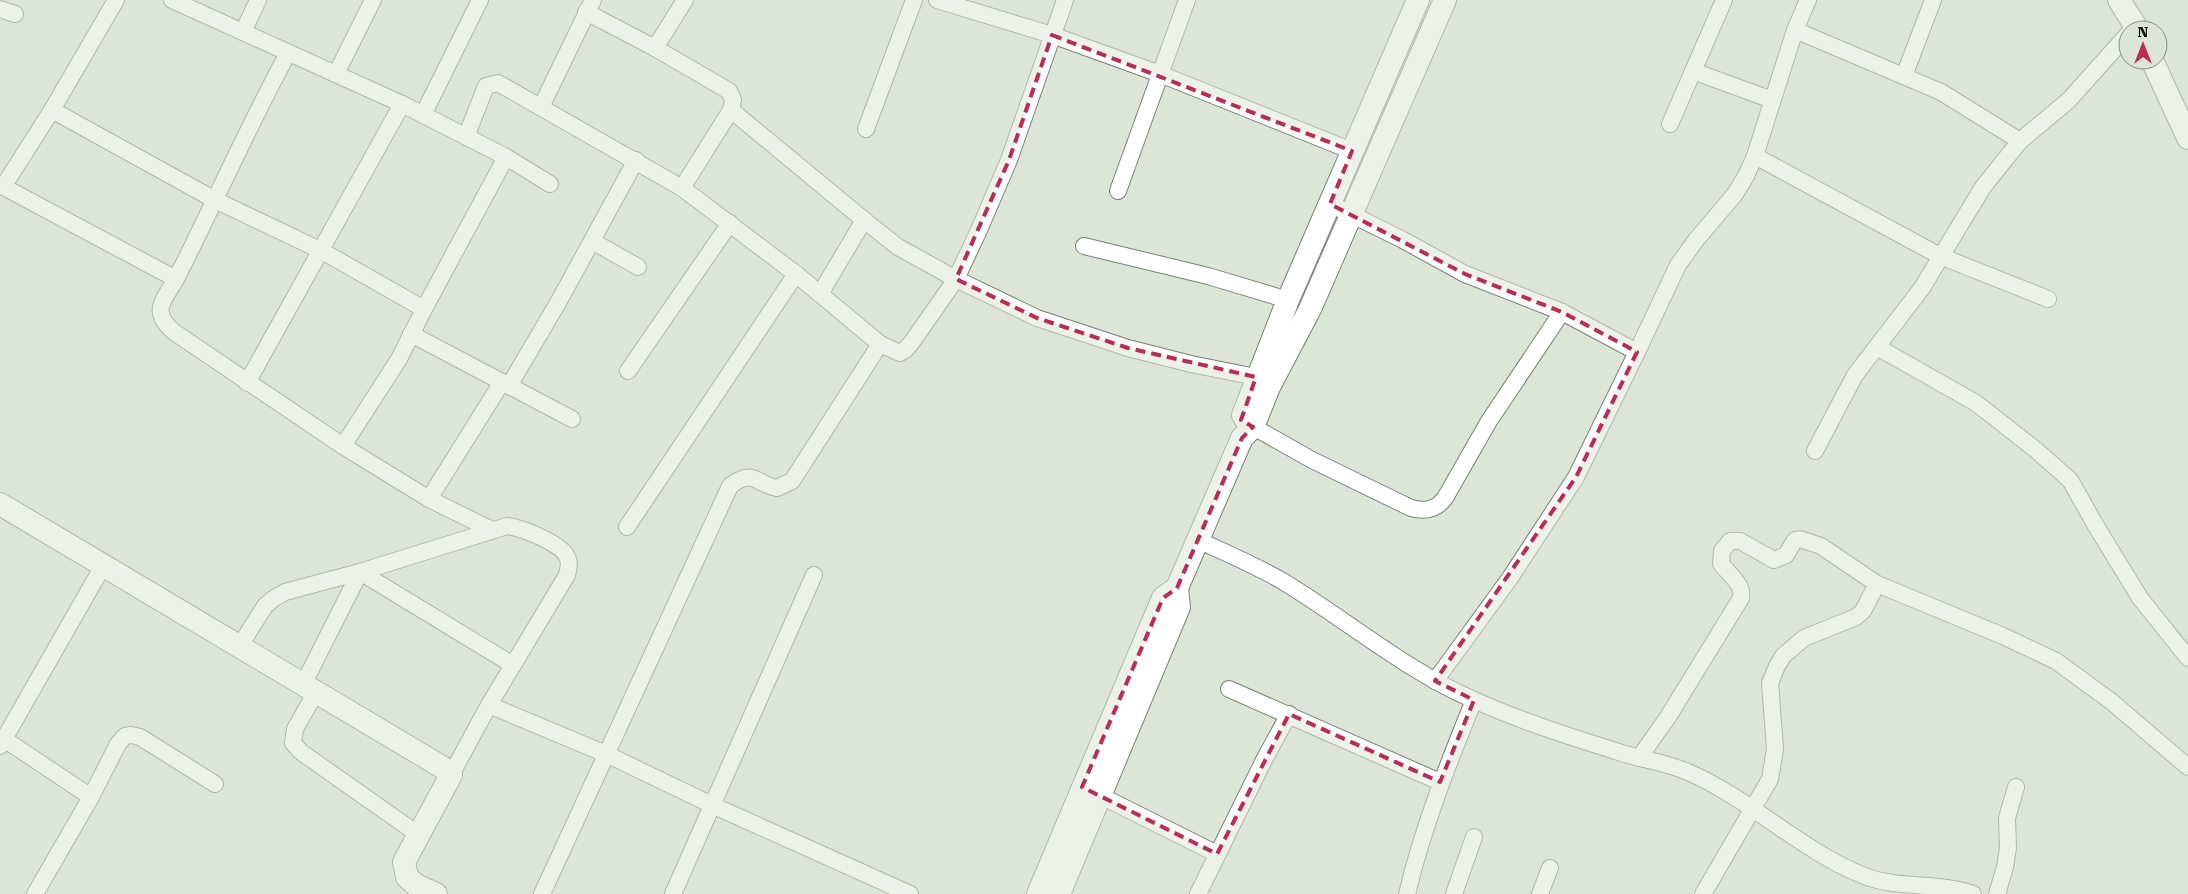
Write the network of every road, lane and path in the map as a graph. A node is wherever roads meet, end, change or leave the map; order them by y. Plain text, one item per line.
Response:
1 (116, 0) edge
2 (172, 0) edge
3 (258, 0) edge
4 (373, 0) edge
5 (480, 0) edge
6 (685, 0) edge
7 (914, 0) edge
8 (937, 0) edge
9 (1065, 0) edge
10 (1187, 0) edge
11 (1418, 0) edge
12 (1445, 0) edge
13 (1724, 0) edge
14 (1808, 0) edge
15 (1933, 0) edge
16 (2119, 0) edge
17 (969, 5) edge
18 (589, 6) edge
19 (2128, 20) edge
20 (1795, 30) junction
21 (243, 32) junction
22 (1052, 35) junction
23 (2118, 46) edge
24 (655, 48) junction
25 (288, 53) junction
26 (2157, 70) edge
27 (1693, 71) junction
28 (336, 74) junction
29 (1160, 74) junction
30 (1904, 76) junction
31 (1772, 100) junction
32 (402, 104) junction
33 (540, 107) junction
34 (52, 110) junction
35 (731, 110) junction
36 (423, 115) junction
37 (1670, 124) dead end
38 (866, 129) dead end
39 (466, 137) junction
40 (2188, 138) edge
41 (2020, 141) junction
42 (1352, 151) junction
43 (1754, 156) junction
44 (506, 157) junction
45 (636, 160) junction
46 (550, 184) dead end
47 (2, 186) edge
48 (682, 188) junction
49 (1118, 191) dead end
50 (215, 200) junction
51 (1330, 204) junction
52 (1351, 214) junction
53 (864, 220) junction
54 (730, 223) junction
55 (592, 241) junction
56 (1084, 246) dead end
57 (322, 251) junction
58 (1940, 256) junction
59 (638, 267) dead end
60 (796, 274) junction
61 (176, 279) junction
62 (956, 279) junction
63 (820, 294) junction
64 (2048, 299) dead end
65 (1288, 300) junction
66 (424, 309) junction
67 (1562, 312) junction
68 (412, 334) junction
69 (880, 344) junction
70 (1877, 347) junction
71 (1637, 352) junction
72 (628, 371) dead end
73 (1256, 377) junction
74 (247, 383) junction
75 (506, 384) junction
76 (572, 419) dead end
77 (1245, 428) junction
78 (343, 446) junction
79 (1815, 451) dead end
80 (429, 499) junction
81 (0, 504) edge
82 (627, 527) dead end
83 (492, 530) junction
84 (1198, 540) junction
85 (103, 566) junction
86 (360, 572) junction
87 (814, 575) dead end
88 (1877, 584) junction
89 (240, 647) junction
90 (2188, 658) edge
91 (513, 665) junction
92 (1435, 681) junction
93 (309, 689) junction
94 (1229, 689) dead end
95 (1474, 700) junction
96 (489, 705) junction
97 (1289, 714) junction
98 (2, 743) edge
99 (606, 754) junction
100 (1640, 758) junction
101 (2188, 767) edge
102 (451, 775) junction
103 (1440, 782) junction
104 (214, 784) dead end
105 (2016, 787) dead end
106 (1091, 791) junction
107 (91, 797) junction
108 (712, 806) junction
109 (1753, 808) junction
110 (419, 835) junction
111 (1474, 837) dead end
112 (1217, 854) junction
113 (1550, 868) dead end
114 (35, 894) edge
115 (436, 894) edge
116 (542, 894) edge
117 (672, 894) edge
118 (910, 894) edge
119 (1038, 894) edge
120 (1059, 894) edge
121 (1198, 894) edge
122 (1407, 894) edge
123 (1454, 894) edge
124 (1540, 894) edge
125 (1703, 894) edge
126 (1971, 894) edge
127 (1997, 894) edge

1 - 34 street
2 - 21 street
3 - 21 street
4 - 28 street
5 - 36 street
6 - 24 street
7 - 38 street
8 - 17 street
9 - 22 street
10 - 29 street
11 - 42 street
12 - 52 street
13 - 27 street
14 - 20 street
15 - 30 street
16 - 19 street
17 - 22 street
18 - 24 street
18 - 33 street
20 - 30 street
20 - 31 street
21 - 25 street
22 - 29 street
22 - 62 street
23 - 41 street
24 - 35 street
25 - 28 street
25 - 50 street
26 - 40 street
27 - 31 street
27 - 37 street
28 - 32 street
29 - 42 street
29 - 49 street
30 - 41 street
31 - 43 street
32 - 36 street
32 - 57 street
33 - 39 street
33 - 45 street
34 - 47 street
34 - 50 street
35 - 48 street
35 - 53 street
36 - 39 street
39 - 44 street
41 - 58 street
42 - 51 street
43 - 58 street
43 - 71 street
44 - 46 street
44 - 66 street
45 - 48 street
45 - 55 street
47 - 61 street
48 - 54 street
50 - 57 street
50 - 61 street
51 - 52 street
51 - 65 street
52 - 67 street
52 - 77 street
53 - 62 street
53 - 63 street
54 - 60 street
54 - 72 street
55 - 59 street
55 - 75 street
56 - 65 street
57 - 66 street
57 - 74 street
58 - 64 street
58 - 70 street
60 - 63 street
60 - 82 street
61 - 74 street
62 - 69 street
62 - 73 street
63 - 69 street
65 - 73 street
66 - 68 street
67 - 71 street
67 - 77 street
68 - 75 street
68 - 78 street
69 - 99 street
70 - 79 street
70 - 90 street
71 - 92 street
73 - 77 street
74 - 78 street
75 - 76 street
75 - 80 street
77 - 84 street
78 - 80 street
80 - 83 street
81 - 85 street
83 - 86 street
83 - 91 street
84 - 92 street
84 - 106 street
85 - 89 street
85 - 98 street
86 - 89 street
86 - 91 street
86 - 93 street
87 - 108 street
88 - 100 street
88 - 101 street
88 - 109 street
89 - 93 street
91 - 96 street
92 - 95 street
93 - 102 street
93 - 110 street
94 - 97 street
95 - 100 street
95 - 103 street
96 - 99 street
96 - 102 street
97 - 103 street
97 - 112 street
98 - 107 street
99 - 108 street
99 - 116 street
100 - 109 street
102 - 110 street
103 - 122 street
104 - 107 street
105 - 127 street
106 - 112 street
106 - 119 street
106 - 120 street
107 - 114 street
108 - 117 street
108 - 118 street
109 - 125 street
109 - 126 street
110 - 115 street
111 - 123 street
112 - 121 street
113 - 124 street

